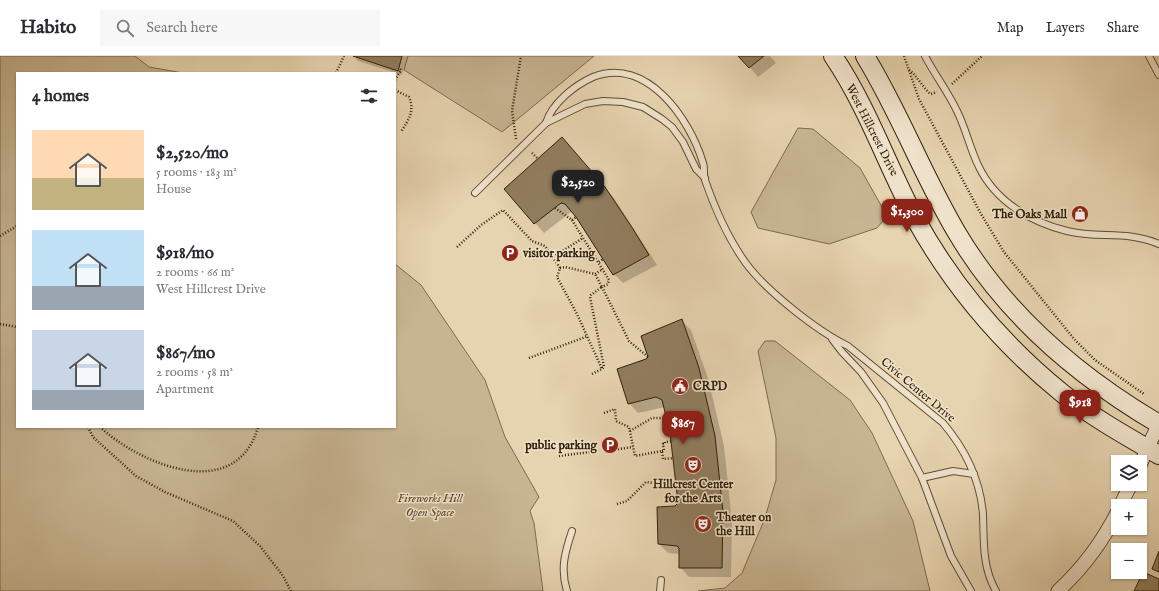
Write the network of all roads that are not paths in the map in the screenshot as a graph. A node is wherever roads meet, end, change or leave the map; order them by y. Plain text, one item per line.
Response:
1 (833, 56) edge
2 (866, 56) edge
3 (925, 56) edge
4 (1149, 56) edge
5 (1159, 74) edge
6 (546, 123) junction
7 (705, 178) junction
8 (475, 193) dead end
9 (1159, 244) edge
10 (831, 337) junction
11 (1159, 424) edge
12 (1153, 452) edge
13 (974, 474) junction
14 (922, 478) junction
15 (1111, 524) edge
16 (572, 531) dead end
17 (661, 580) dead end
18 (567, 591) edge
19 (660, 591) edge
20 (971, 591) edge
21 (996, 591) edge
22 (1058, 591) edge

1 - 12 main road, West Hillcrest Drive
2 - 11 main road
3 - 9 lane
4 - 5 lane
6 - 7 lane, Civic Center Drive
6 - 7 lane, Civic Center Drive
6 - 8 lane, Civic Center Drive
7 - 10 lane, Civic Center Drive
10 - 13 lane, Civic Center Drive
10 - 14 lane, Civic Center Drive
11 - 12 street
13 - 14 lane
13 - 21 lane, Civic Center Drive
14 - 20 lane, Civic Center Drive
15 - 22 street
16 - 18 lane
17 - 19 lane

